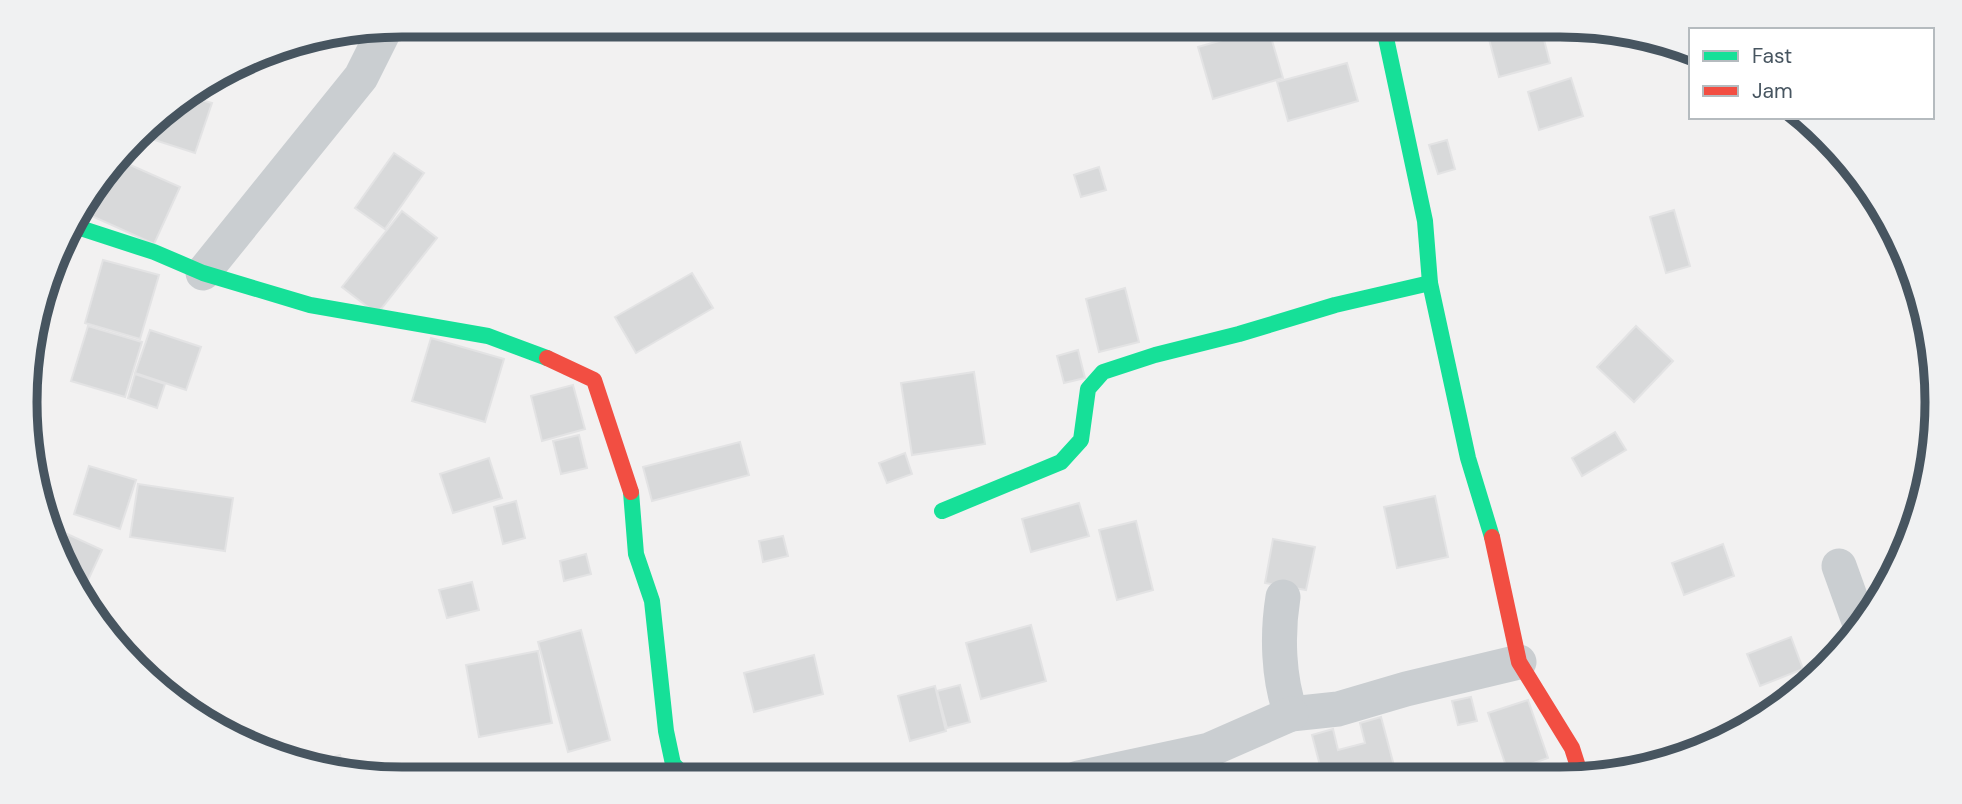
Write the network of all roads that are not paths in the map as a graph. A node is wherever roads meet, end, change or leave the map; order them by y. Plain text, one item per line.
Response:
1 (1386, 37) edge
2 (381, 38) edge
3 (81, 228) edge
4 (203, 273) junction
5 (1430, 283) junction
6 (942, 511) dead end
7 (1839, 566) dead end
8 (1283, 597) dead end
9 (1857, 615) edge
10 (1519, 662) junction
11 (1291, 714) junction
12 (1578, 766) edge
13 (676, 767) edge
14 (1129, 767) edge

1 - 5 street
2 - 4 street
3 - 4 street
4 - 13 street
5 - 6 street
5 - 10 street
7 - 9 street
8 - 11 street
10 - 11 street
10 - 12 street
11 - 14 street

